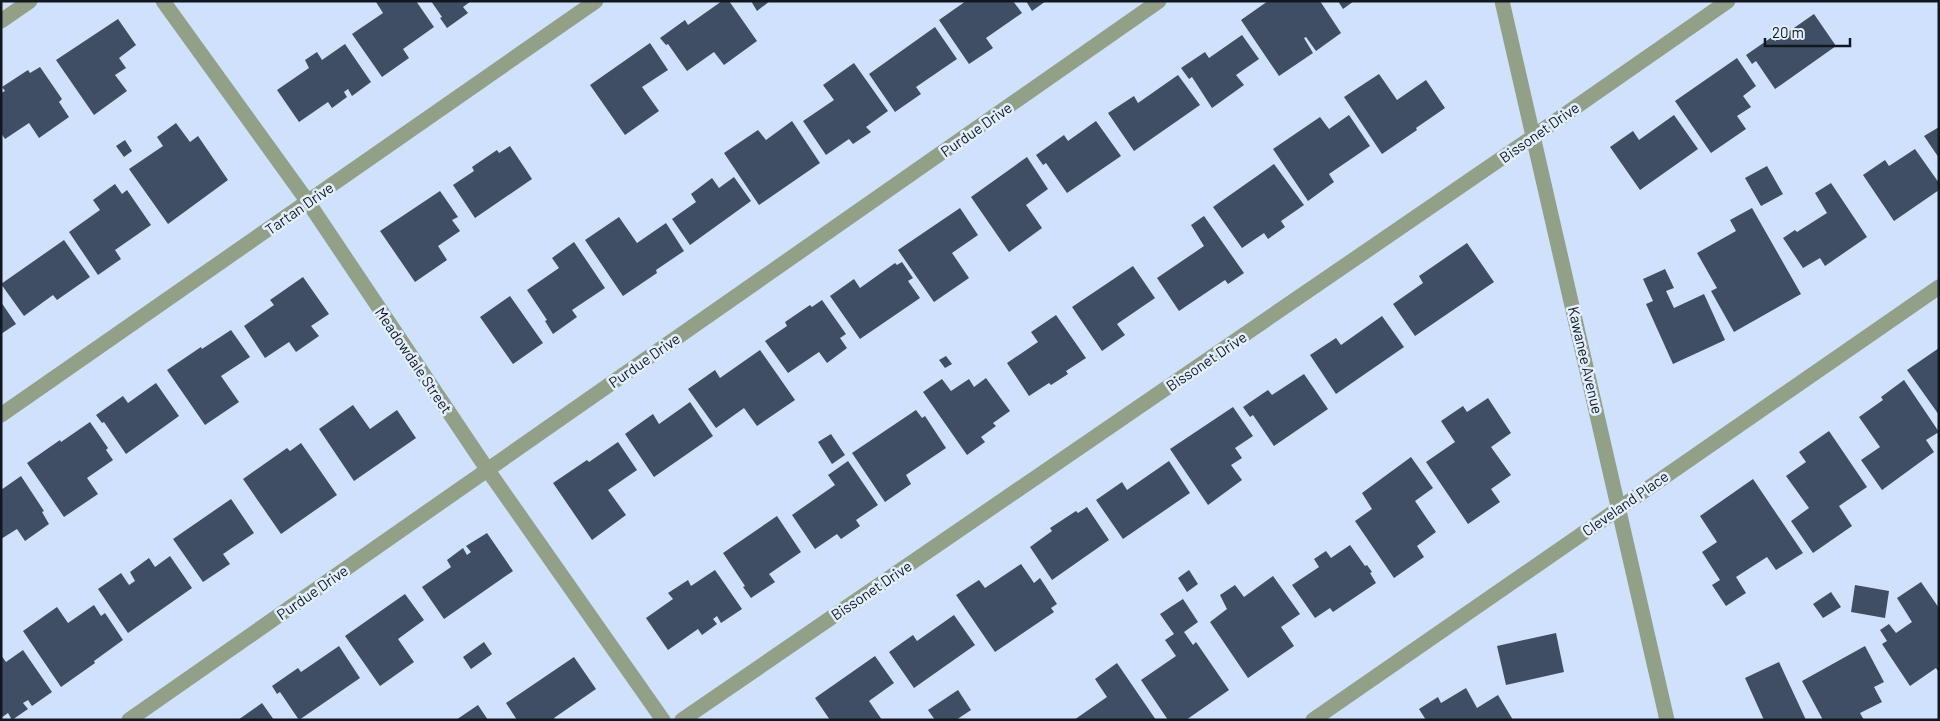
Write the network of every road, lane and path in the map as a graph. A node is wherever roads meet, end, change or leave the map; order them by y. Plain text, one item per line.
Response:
1 (30, 1) edge
2 (163, 1) edge
3 (596, 1) edge
4 (1159, 1) edge
5 (1502, 1) edge
6 (1728, 1) edge
7 (1, 21) edge
8 (1534, 136) junction
9 (308, 202) junction
10 (1939, 287) edge
11 (1, 415) edge
12 (487, 469) junction
13 (1620, 507) junction
14 (129, 720) edge
15 (663, 720) edge
16 (682, 720) edge
17 (1313, 720) edge
18 (1667, 720) edge

1 - 7 street
2 - 9 street, Meadowdale Street
3 - 9 street, Tartan Drive
4 - 12 street, Purdue Drive
5 - 8 street, Kawanee Avenue
6 - 8 street, Bissonet Drive
8 - 13 street, Kawanee Avenue
8 - 16 street, Bissonet Drive
9 - 11 street, Tartan Drive
9 - 12 street, Meadowdale Street
10 - 13 street, Cleveland Place
12 - 14 street, Purdue Drive
12 - 15 street, Meadowdale Street
13 - 17 street, Cleveland Place
13 - 18 street, Kawanee Avenue

